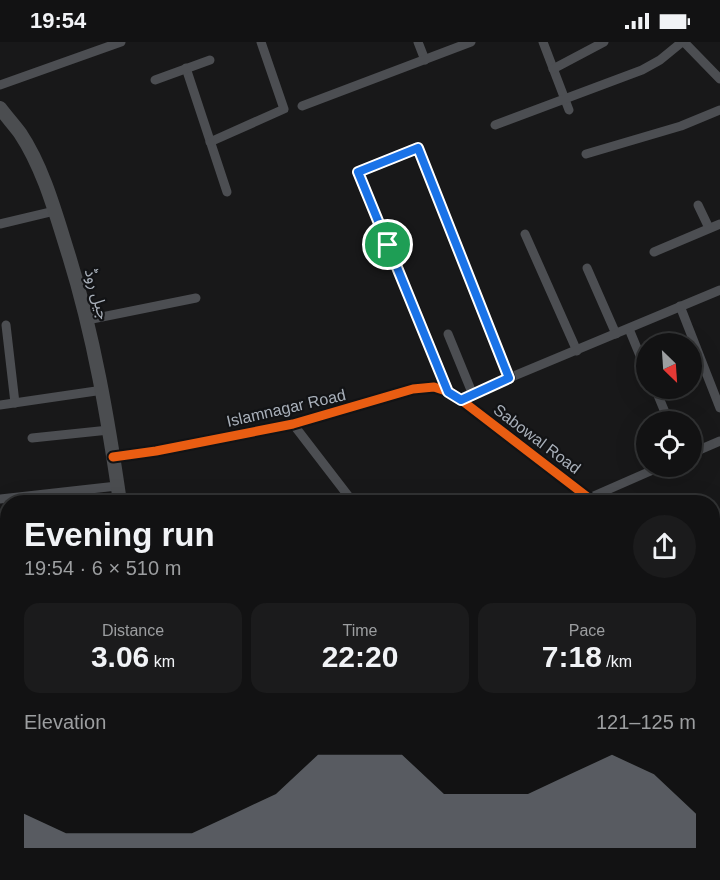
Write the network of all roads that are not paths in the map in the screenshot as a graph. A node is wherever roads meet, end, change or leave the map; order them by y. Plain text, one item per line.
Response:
1 (121, 42) edge
2 (261, 42) edge
3 (418, 42) edge
4 (471, 42) edge
5 (543, 42) edge
6 (604, 42) edge
7 (683, 42) edge
8 (210, 60) dead end
9 (425, 60) junction
10 (186, 68) junction
11 (553, 69) junction
12 (720, 79) edge
13 (155, 80) dead end
14 (0, 85) edge
15 (565, 99) junction
16 (302, 106) dead end
17 (0, 108) edge
18 (569, 110) dead end
19 (720, 110) edge
20 (495, 125) dead end
21 (210, 142) junction
22 (586, 154) dead end
23 (227, 192) dead end
24 (698, 205) dead end
25 (54, 211) junction
26 (0, 224) edge
27 (720, 224) edge
28 (709, 228) junction
29 (525, 234) dead end
30 (654, 252) dead end
31 (587, 268) dead end
32 (720, 290) edge
33 (195, 298) dead end
34 (680, 306) junction
35 (87, 320) junction
36 (6, 325) dead end
37 (629, 328) junction
38 (448, 334) dead end
39 (616, 334) junction
40 (636, 345) edge
41 (577, 351) junction
42 (11, 365) junction
43 (0, 367) edge
44 (509, 378) junction
45 (103, 390) junction
46 (448, 392) junction
47 (473, 395) junction
48 (461, 400) junction
49 (15, 403) junction
50 (0, 405) edge
51 (720, 408) edge
52 (293, 424) junction
53 (109, 430) junction
54 (32, 438) dead end
55 (720, 441) edge
56 (702, 449) edge
57 (114, 457) junction
58 (639, 477) edge
59 (117, 486) junction
60 (36, 495) edge
61 (119, 495) edge
62 (348, 495) edge
63 (585, 495) edge
64 (602, 495) edge

1 - 14 street
2 - 21 street
3 - 9 street
4 - 9 street
5 - 11 street
6 - 11 street
7 - 12 street
7 - 15 street
8 - 10 street
9 - 16 street
10 - 13 street
10 - 21 street
11 - 15 street
15 - 18 street
15 - 20 street
17 - 25 main road, جیل روڈ
19 - 22 street
21 - 23 street
24 - 28 street
25 - 26 street
25 - 35 main road, جیل روڈ
27 - 28 street
28 - 30 street
29 - 41 street
31 - 39 street
32 - 34 street
33 - 35 street
34 - 37 street
34 - 51 street
35 - 45 main road, جیل روڈ
36 - 42 street
37 - 39 street
37 - 40 street
38 - 47 street
39 - 41 street
41 - 44 street
42 - 43 street
42 - 49 street
44 - 46 street
44 - 47 street
45 - 49 street
45 - 53 main road, جیل روڈ
46 - 48 street, Islamnagar Road
46 - 52 street, Islamnagar Road
47 - 48 street
48 - 63 street, Sabowal Road
49 - 50 street
52 - 57 street, Islamnagar Road
52 - 62 street
53 - 54 street
53 - 57 main road, جیل روڈ
55 - 56 street
57 - 59 main road, جیل روڈ
58 - 64 street
59 - 60 street
59 - 61 main road, جیل روڈ

